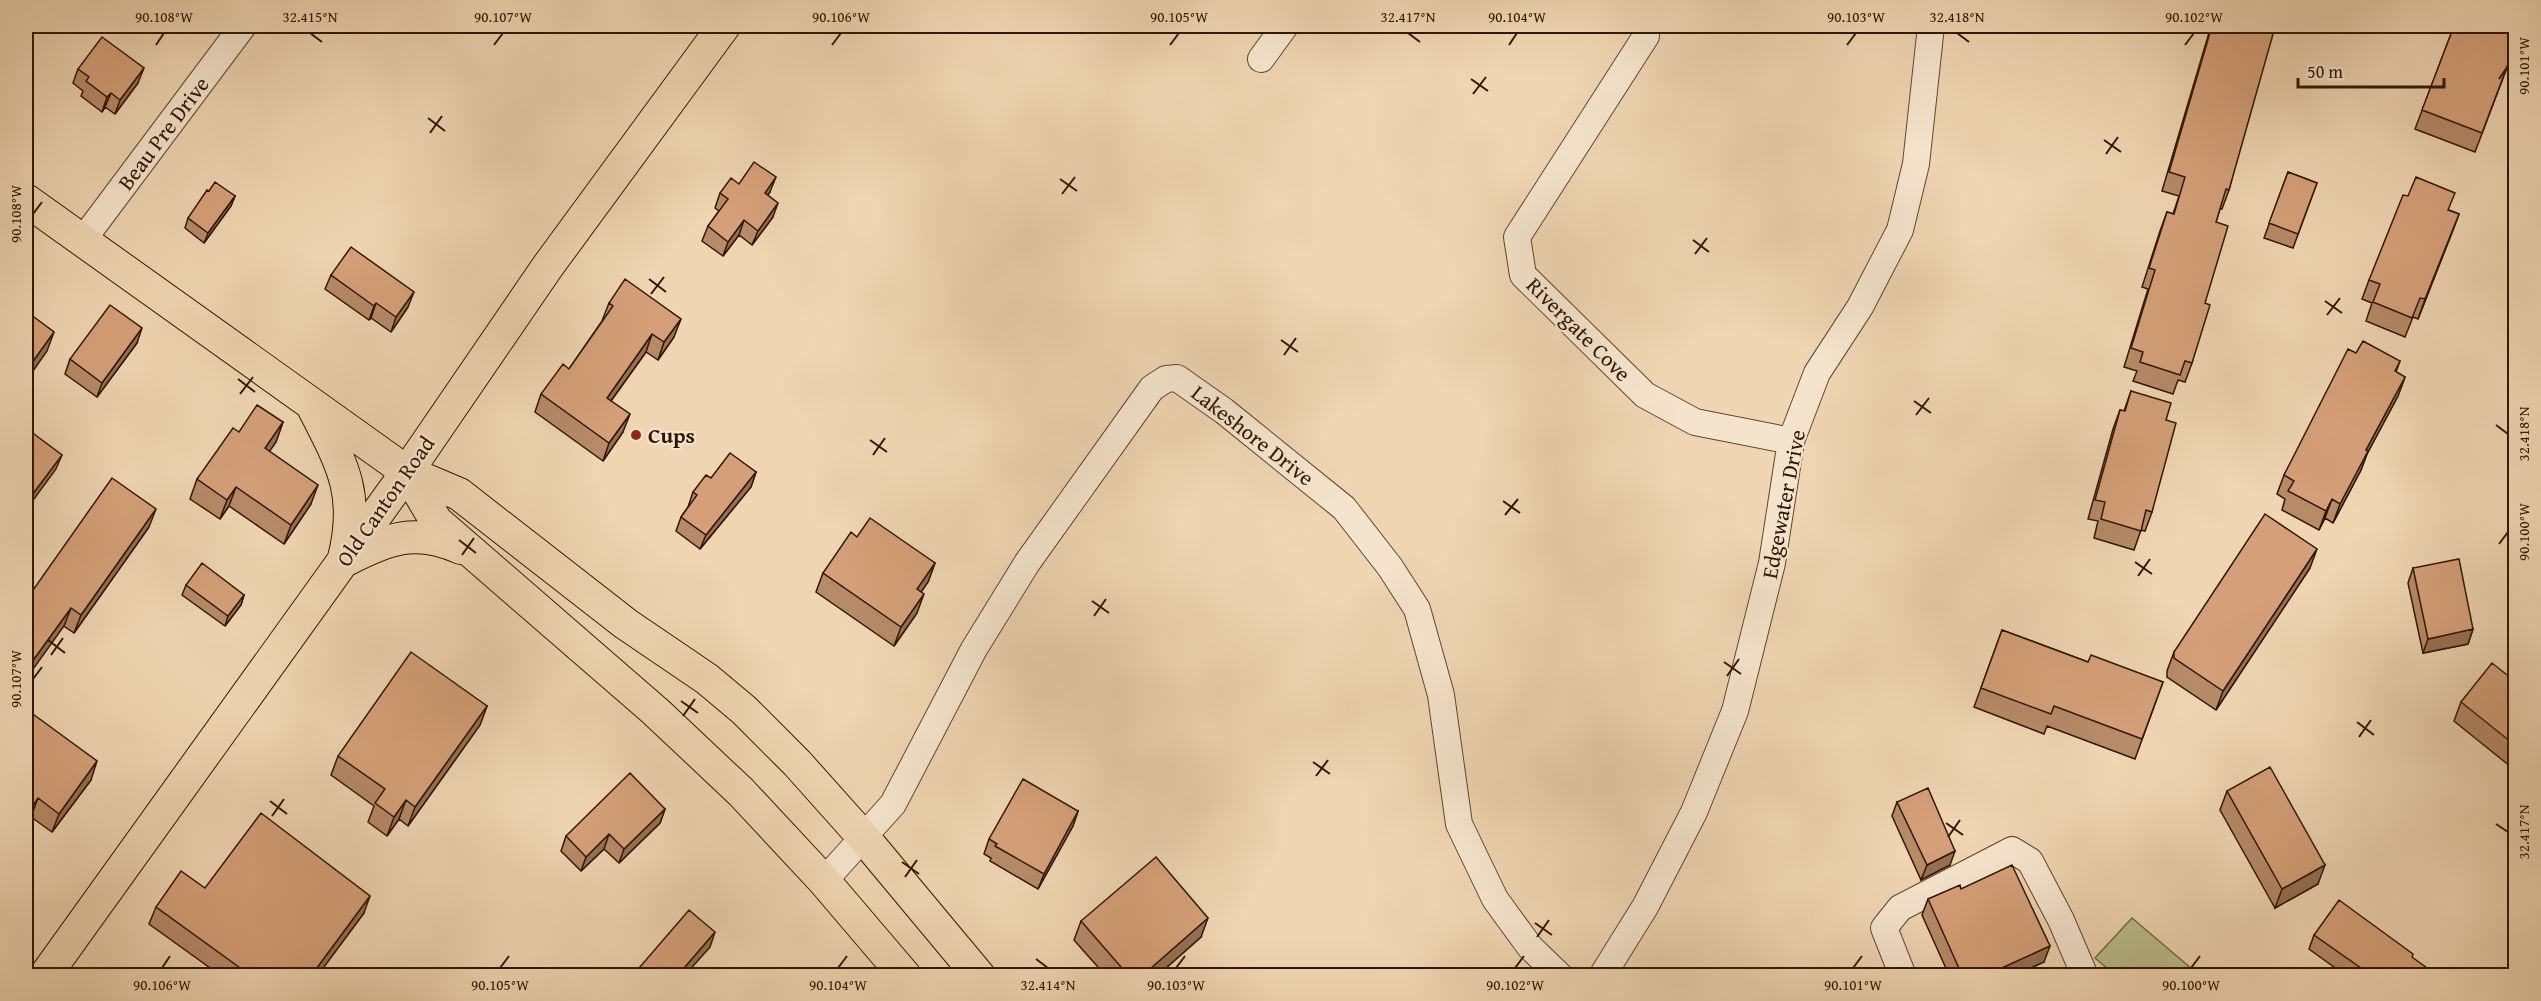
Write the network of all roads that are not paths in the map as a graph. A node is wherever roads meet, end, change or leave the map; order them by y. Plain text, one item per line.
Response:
1 (243, 26) edge
2 (723, 26) edge
3 (1286, 26) edge
4 (1931, 26) edge
5 (1646, 36) dead end
6 (1261, 59) dead end
7 (26, 200) edge
8 (82, 241) junction
9 (311, 403) junction
10 (1791, 441) junction
11 (407, 472) junction
12 (476, 554) junction
13 (343, 562) junction
14 (864, 838) junction
15 (824, 881) junction
16 (45, 975) edge
17 (906, 975) edge
18 (979, 975) edge
19 (1560, 975) edge
20 (1602, 975) edge
21 (1904, 975) edge
22 (2085, 975) edge

1 - 8 street, Beau Pre Drive
2 - 11 main road, Old Canton Road
3 - 6 street
4 - 10 street, Edgewater Drive
5 - 10 street, Rivergate Cove
7 - 8 main road
8 - 9 main road
9 - 11 main road
9 - 13 main road
10 - 20 street, Edgewater Drive
11 - 12 main road
11 - 13 main road, Old Canton Road
11 - 14 main road
12 - 13 main road
12 - 15 main road
13 - 16 main road, Old Canton Road
14 - 15 street, Lakeshore Drive
14 - 18 main road
14 - 19 street, Lakeshore Drive
15 - 17 main road
21 - 22 street

